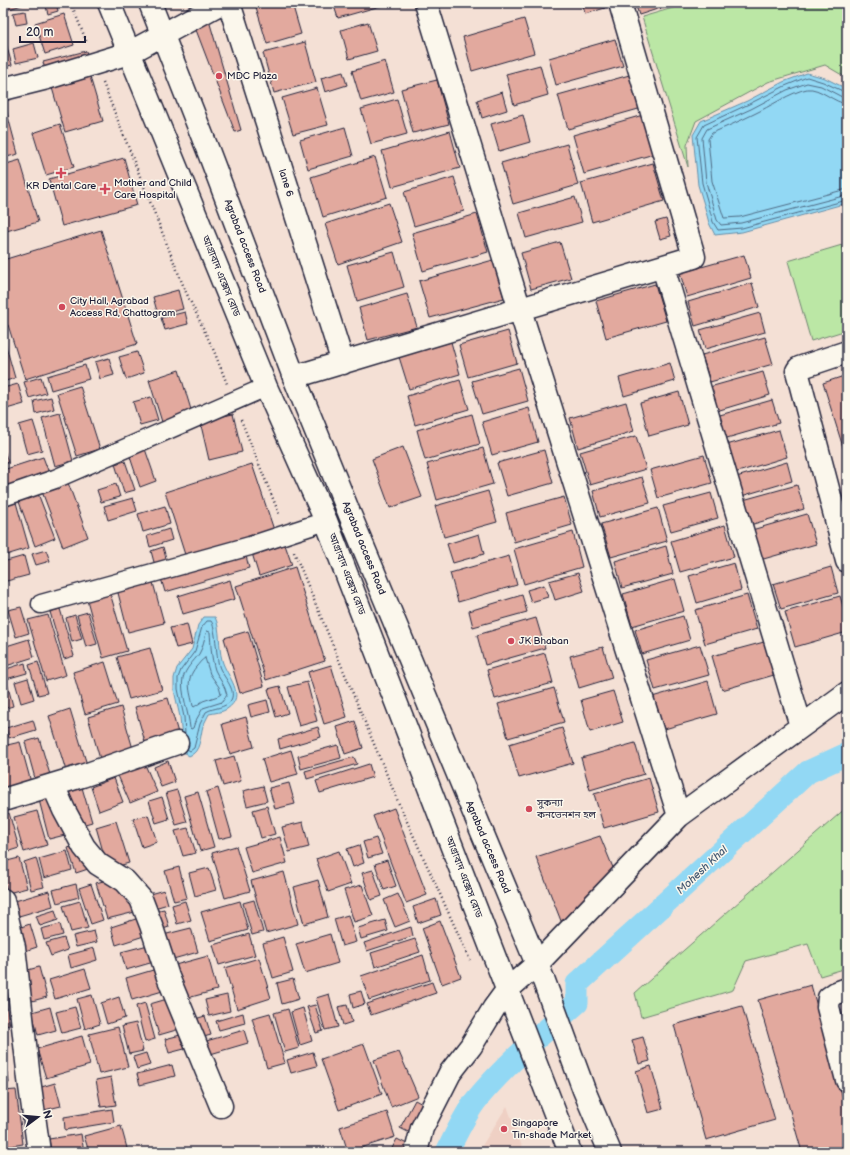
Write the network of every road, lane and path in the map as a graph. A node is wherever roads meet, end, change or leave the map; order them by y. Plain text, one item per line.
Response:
1 (71, 3) edge
2 (109, 3) edge
3 (150, 3) edge
4 (221, 3) edge
5 (229, 3) edge
6 (426, 3) edge
7 (620, 3) edge
8 (163, 35) junction
9 (129, 53) junction
10 (95, 63) junction
11 (3, 89) edge
12 (663, 267) junction
13 (520, 310) junction
14 (847, 352) edge
15 (343, 363) junction
16 (294, 377) junction
17 (266, 387) junction
18 (233, 401) junction
19 (3, 497) edge
20 (326, 521) junction
21 (287, 534) junction
22 (847, 561) edge
23 (41, 604) dead end
24 (847, 692) edge
25 (801, 726) junction
26 (177, 742) dead end
27 (53, 785) junction
28 (3, 800) edge
29 (679, 816) junction
30 (3, 900) edge
31 (6, 927) edge
32 (473, 966) dead end
33 (541, 972) junction
34 (847, 989) edge
35 (510, 996) junction
36 (847, 1080) edge
37 (221, 1106) dead end
38 (39, 1152) edge
39 (416, 1152) edge
40 (570, 1152) edge
41 (610, 1152) edge

1 - 10 path
2 - 9 street, আগ্রাবাদ এক্সেস রোড
3 - 8 street, Agrabad access Road
4 - 8 street
5 - 15 street, lane 6
6 - 13 street
7 - 12 street
8 - 9 street
8 - 16 street, Agrabad access Road
9 - 10 street
9 - 17 street, আগ্রাবাদ এক্সেস রোড
10 - 11 street
10 - 18 path
12 - 13 street
12 - 25 street
13 - 15 street
13 - 29 street
14 - 22 street
15 - 16 street
16 - 33 street, Agrabad access Road
17 - 18 street
17 - 20 street, আগ্রাবাদ এক্সেস রোড
18 - 19 street
18 - 21 path
20 - 21 street
20 - 35 street, আগ্রাবাদ এক্সেস রোড
21 - 23 street
21 - 32 path
24 - 25 street
25 - 29 street
26 - 27 street
27 - 28 street
27 - 37 street
29 - 33 street
30 - 31 street
31 - 38 street
33 - 35 street
33 - 41 street, Agrabad access Road
34 - 36 street
35 - 39 street
35 - 40 street, আগ্রাবাদ এক্সেস রোড

